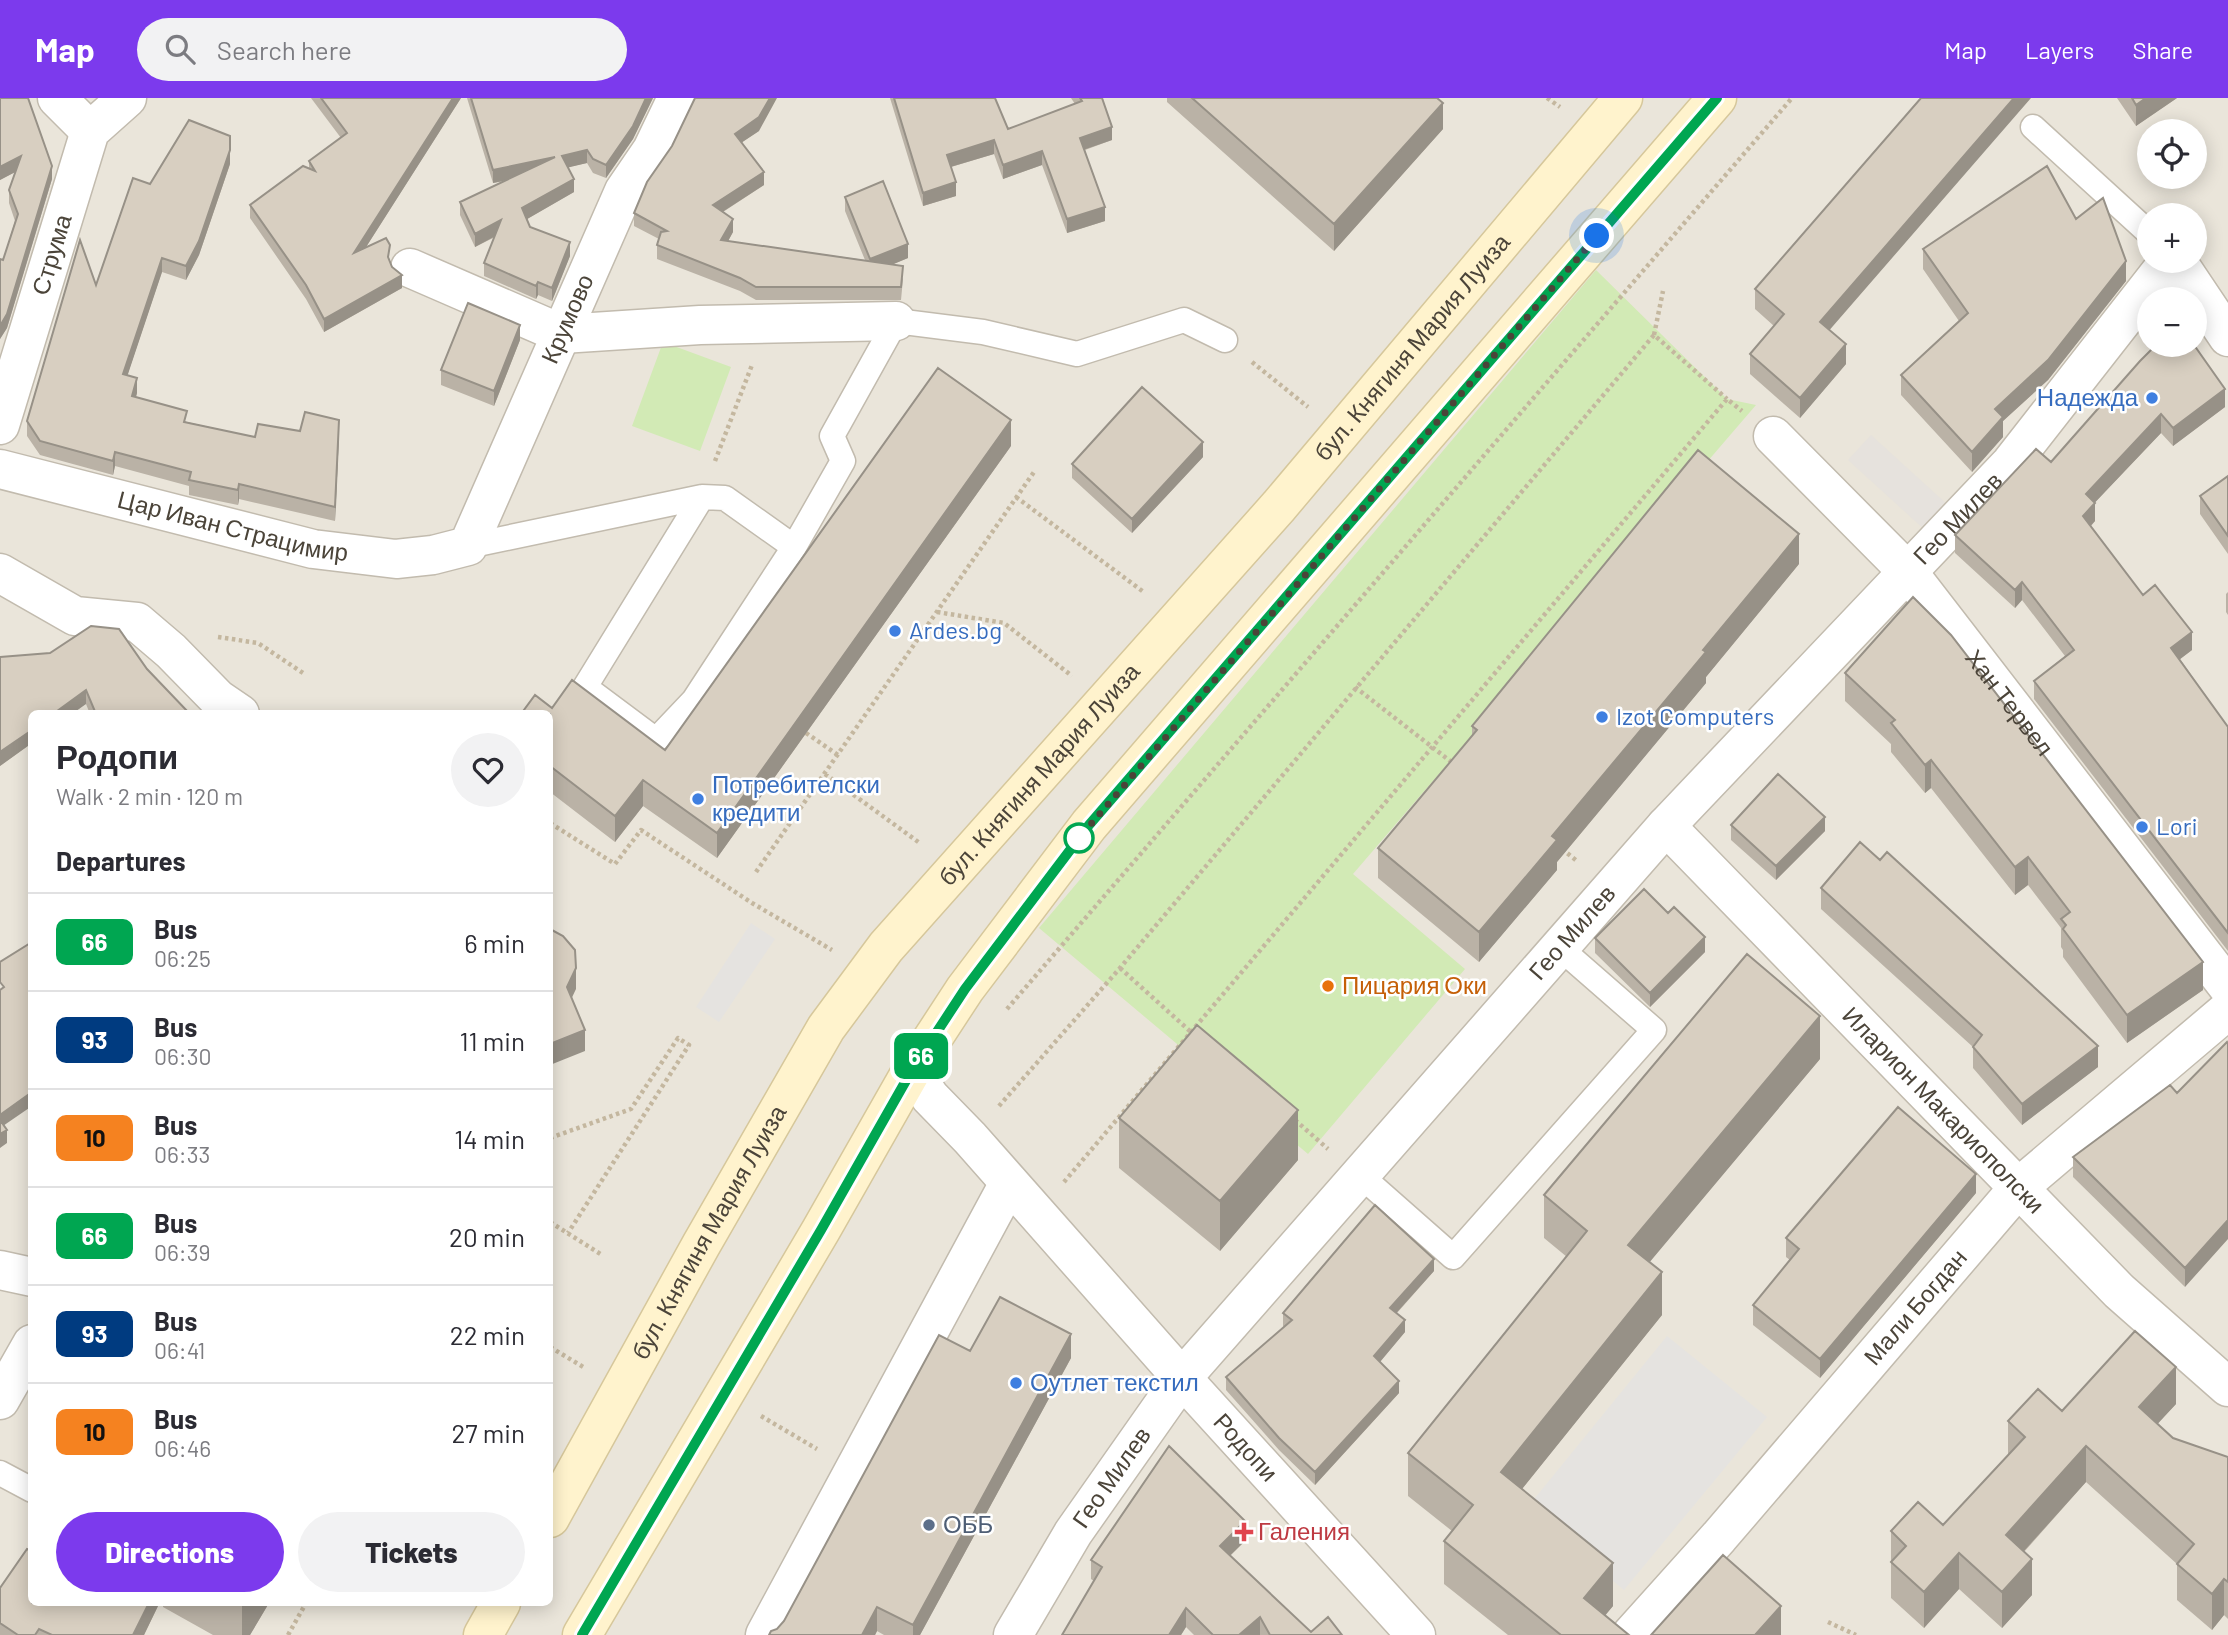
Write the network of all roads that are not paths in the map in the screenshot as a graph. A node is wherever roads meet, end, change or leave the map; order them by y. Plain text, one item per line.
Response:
1 (57, 98) edge
2 (127, 98) edge
3 (677, 98) edge
4 (1623, 98) edge
5 (1717, 98) edge
6 (2033, 127) dead end
7 (90, 131) junction
8 (2137, 222) edge
9 (410, 268) dead end
10 (2160, 273) edge
11 (2185, 273) edge
12 (896, 321) junction
13 (562, 334) junction
14 (2228, 337) edge
15 (1225, 340) road end
16 (0, 425) edge
17 (1773, 436) road end
18 (0, 469) edge
19 (702, 497) junction
20 (468, 545) junction
21 (794, 547) junction
22 (0, 572) edge
23 (1908, 572) junction
24 (234, 710) edge
25 (1666, 826) junction
26 (1560, 948) junction
27 (2228, 987) edge
28 (2228, 1010) edge
29 (912, 1070) junction
30 (1360, 1175) junction
31 (1009, 1182) junction
32 (2019, 1187) junction
33 (0, 1270) edge
34 (28, 1276) edge
35 (28, 1351) edge
36 (1182, 1378) junction
37 (2228, 1387) edge
38 (0, 1400) edge
39 (0, 1474) edge
40 (28, 1488) edge
41 (553, 1513) edge
42 (499, 1606) edge
43 (483, 1635) edge
44 (582, 1635) edge
45 (765, 1635) edge
46 (1013, 1635) edge
47 (1416, 1635) edge
48 (1631, 1635) edge

1 - 7 street
2 - 7 street
3 - 13 street, Крумово
4 - 41 main road, бул. Княгиня Мария Луиза
5 - 29 main road
6 - 8 lane
7 - 16 street, Струма
9 - 13 street
10 - 23 street, Гео Милев
11 - 14 street
12 - 13 street
12 - 15 lane
12 - 21 lane
13 - 20 street, Крумово
17 - 23 street, Хан Тервел
18 - 20 street, Цар Иван Страцимир
19 - 20 lane
19 - 21 lane
19 - 21 lane
22 - 24 street
23 - 25 street, Гео Милев
23 - 27 street, Хан Тервел
25 - 26 street, Гео Милев
25 - 32 street, Иларион Макариополски
26 - 30 street, Гео Милев
26 - 30 lane
28 - 32 street, Мали Богдан
29 - 31 street, Родопи
29 - 44 main road
30 - 36 street, Гео Милев
31 - 36 street, Родопи
31 - 45 street
32 - 37 street, Иларион Макариополски
32 - 48 street, Мали Богдан
33 - 34 street
35 - 38 street
36 - 46 street, Гео Милев
36 - 47 street, Родопи
39 - 40 lane
42 - 43 main road

